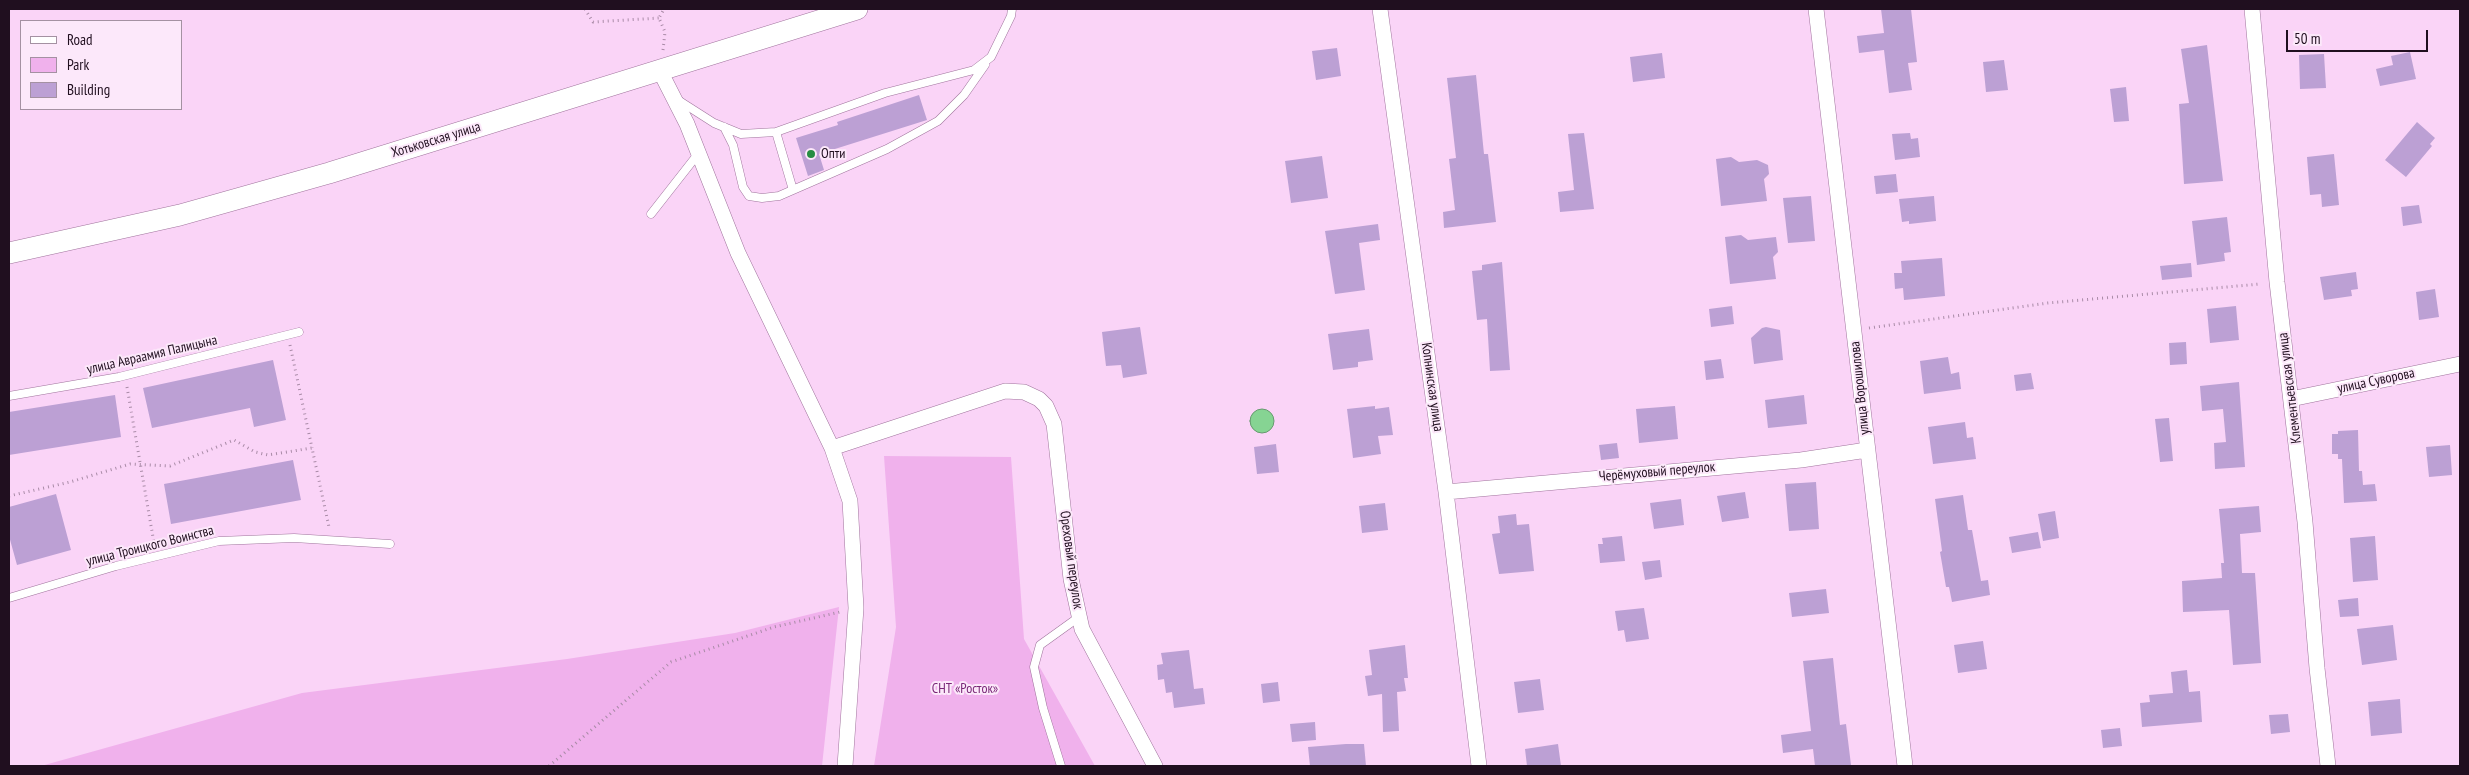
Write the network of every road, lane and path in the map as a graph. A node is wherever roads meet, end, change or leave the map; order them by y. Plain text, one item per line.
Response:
1 (586, 9) edge
2 (664, 9) edge
3 (857, 9) edge
4 (1012, 9) edge
5 (1380, 9) edge
6 (1816, 9) edge
7 (2252, 9) edge
8 (660, 18) junction
9 (991, 58) junction
10 (660, 71) junction
11 (674, 98) junction
12 (724, 127) junction
13 (776, 132) junction
14 (698, 154) junction
15 (793, 190) junction
16 (651, 214) dead end
17 (9, 253) edge
18 (2277, 282) junction
19 (1854, 330) junction
20 (299, 332) dead end
21 (288, 335) junction
22 (2460, 364) edge
23 (125, 376) junction
24 (9, 396) edge
25 (2291, 399) junction
26 (312, 448) junction
27 (832, 448) junction
28 (1867, 450) junction
29 (140, 464) junction
30 (1446, 492) junction
31 (9, 496) edge
32 (332, 540) junction
33 (390, 544) dead end
34 (157, 556) junction
35 (9, 598) edge
36 (856, 608) junction
37 (1078, 618) junction
38 (1478, 765) edge
39 (549, 766) edge
40 (845, 766) edge
41 (1061, 766) edge
42 (1155, 766) edge
43 (1905, 766) edge
44 (2328, 766) edge

1 - 8 path
2 - 8 path
3 - 10 main road, Хотьковская улица
4 - 9 lane
5 - 30 street, Копнинская улица
6 - 19 street, улица Ворошилова
7 - 18 street, Клементьевская улица
8 - 10 path
9 - 13 lane
9 - 15 lane
10 - 11 street
10 - 17 main road, Хотьковская улица
11 - 12 lane
11 - 14 street
12 - 13 lane
12 - 15 lane
13 - 15 lane
14 - 16 lane
14 - 27 street
18 - 19 path
18 - 25 street, Клементьевская улица
19 - 28 street, улица Ворошилова
20 - 21 lane, улица Авраамия Палицына
21 - 23 lane, улица Авраамия Палицына
21 - 26 path
22 - 25 street, улица Суворова
23 - 24 lane, улица Авраамия Палицына
23 - 29 path
25 - 44 street, Клементьевская улица
26 - 29 path
26 - 32 path
27 - 36 street
27 - 37 street, Ореховый переулок
28 - 30 street, Черёмуховый переулок
28 - 43 street, улица Ворошилова
29 - 31 path
29 - 34 path
30 - 38 street, Копнинская улица
32 - 33 lane, улица Троицкого Воинства
32 - 34 lane, улица Троицкого Воинства
34 - 35 lane, улица Троицкого Воинства
36 - 39 path
36 - 40 street
37 - 41 lane
37 - 42 street, Ореховый переулок

